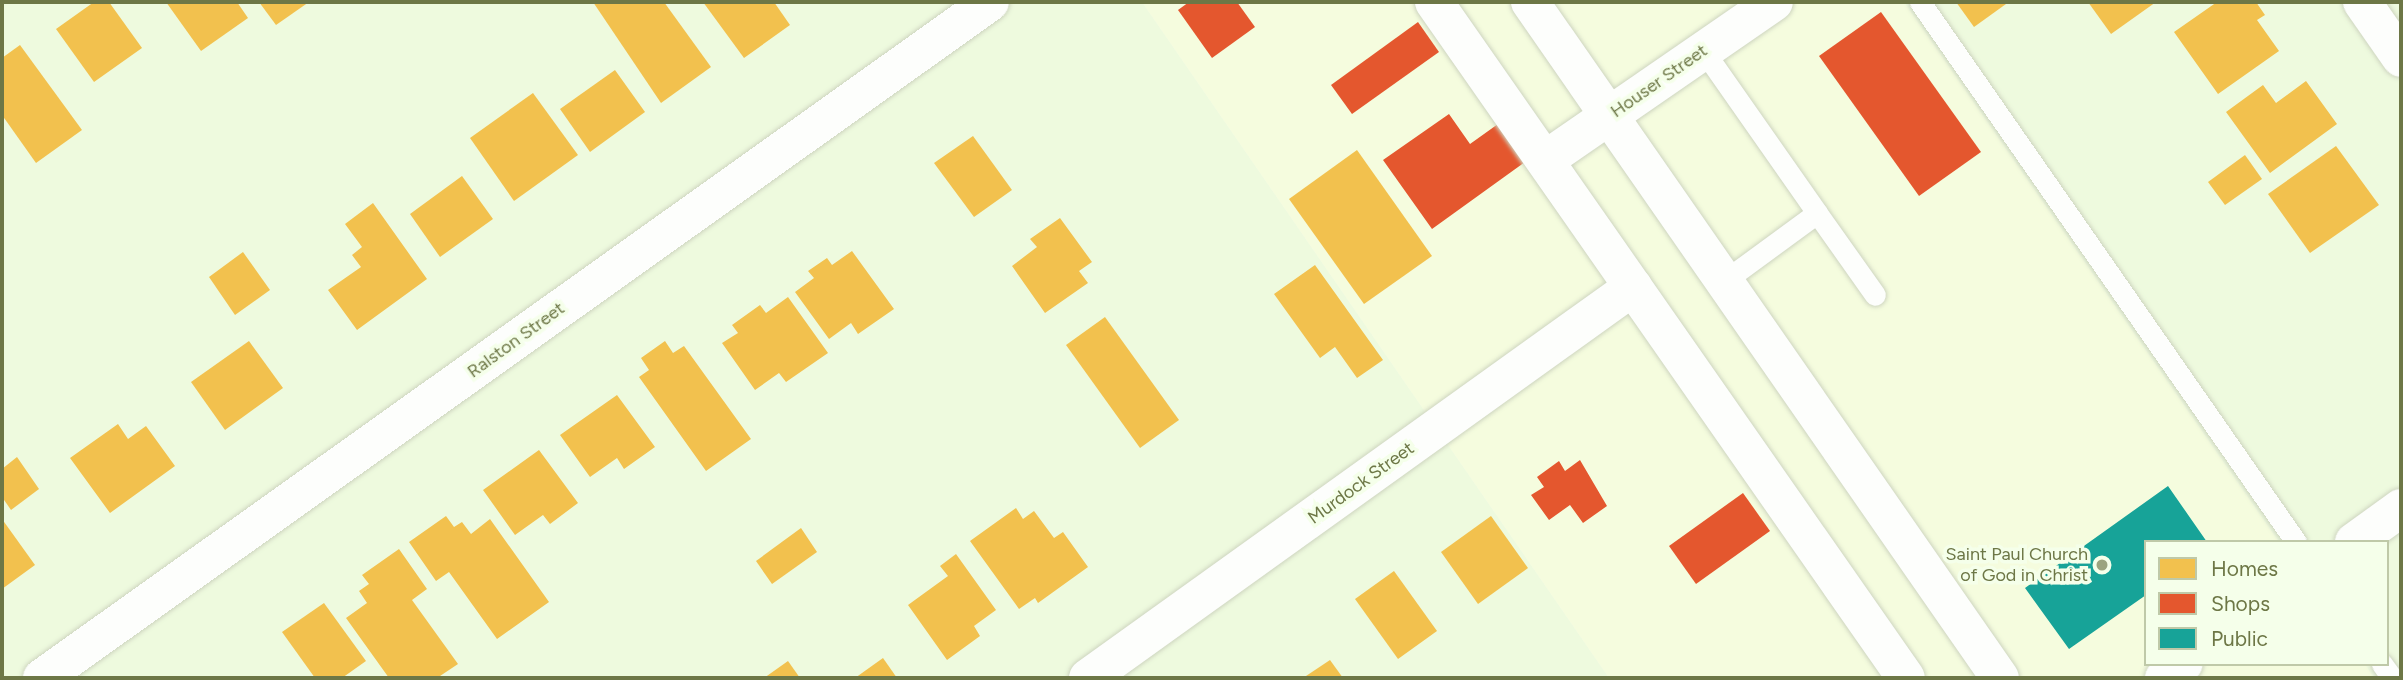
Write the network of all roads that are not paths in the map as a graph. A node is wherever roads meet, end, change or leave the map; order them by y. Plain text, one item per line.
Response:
1 (990, 2) edge
2 (1434, 2) edge
3 (1530, 2) edge
4 (1774, 2) edge
5 (1920, 2) edge
6 (2362, 2) edge
7 (1703, 50) junction
8 (2401, 58) edge
9 (1609, 116) junction
10 (1545, 160) junction
11 (1817, 213) junction
12 (1724, 281) junction
13 (1633, 287) junction
14 (1874, 295) dead end
15 (2401, 508) edge
16 (2295, 540) edge
17 (2357, 540) edge
18 (2180, 666) edge
19 (42, 678) edge
20 (1088, 678) edge
21 (1906, 678) edge
22 (2000, 678) edge
23 (2164, 678) edge

1 - 19 street, Ralston Street
2 - 10 street
3 - 9 street
4 - 7 street, Houser Street
5 - 16 lane
6 - 8 street
7 - 9 street, Houser Street
7 - 11 lane
9 - 10 street, Houser Street
9 - 12 street
10 - 13 street
11 - 12 lane
11 - 14 lane
12 - 22 street
13 - 20 street, Murdock Street
13 - 21 street
15 - 17 street
18 - 23 street

